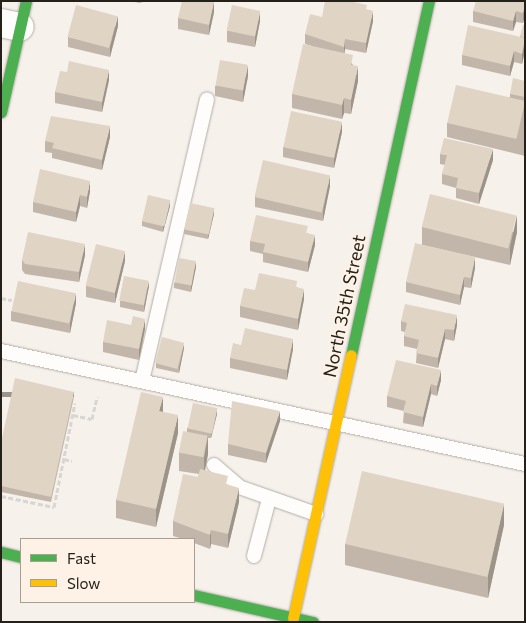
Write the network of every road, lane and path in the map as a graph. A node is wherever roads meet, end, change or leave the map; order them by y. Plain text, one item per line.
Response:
1 (429, 1) edge
2 (16, 17) edge
3 (207, 99) dead end
4 (1, 112) edge
5 (1, 298) edge
6 (12, 300) edge
7 (1, 351) edge
8 (142, 381) junction
9 (97, 397) dead end
10 (76, 403) dead end
11 (73, 415) junction
12 (336, 422) junction
13 (64, 459) junction
14 (72, 461) dead end
15 (525, 464) edge
16 (214, 465) dead end
17 (1, 496) edge
18 (269, 499) junction
19 (316, 514) junction
20 (1, 552) edge
21 (254, 556) dead end
22 (20, 557) edge
23 (195, 596) edge
24 (293, 620) edge
25 (312, 622) edge

1 - 12 main road, North 35th Street
2 - 4 main road
3 - 8 lane
5 - 6 path
7 - 8 lane
8 - 12 lane
9 - 11 path
10 - 11 path
11 - 13 path
12 - 15 lane
12 - 19 main road, North 35th Street
13 - 14 path
13 - 17 path
16 - 18 lane
18 - 19 lane
18 - 21 lane
19 - 24 main road, North 35th Street
20 - 22 main road
23 - 24 main road
24 - 25 main road

